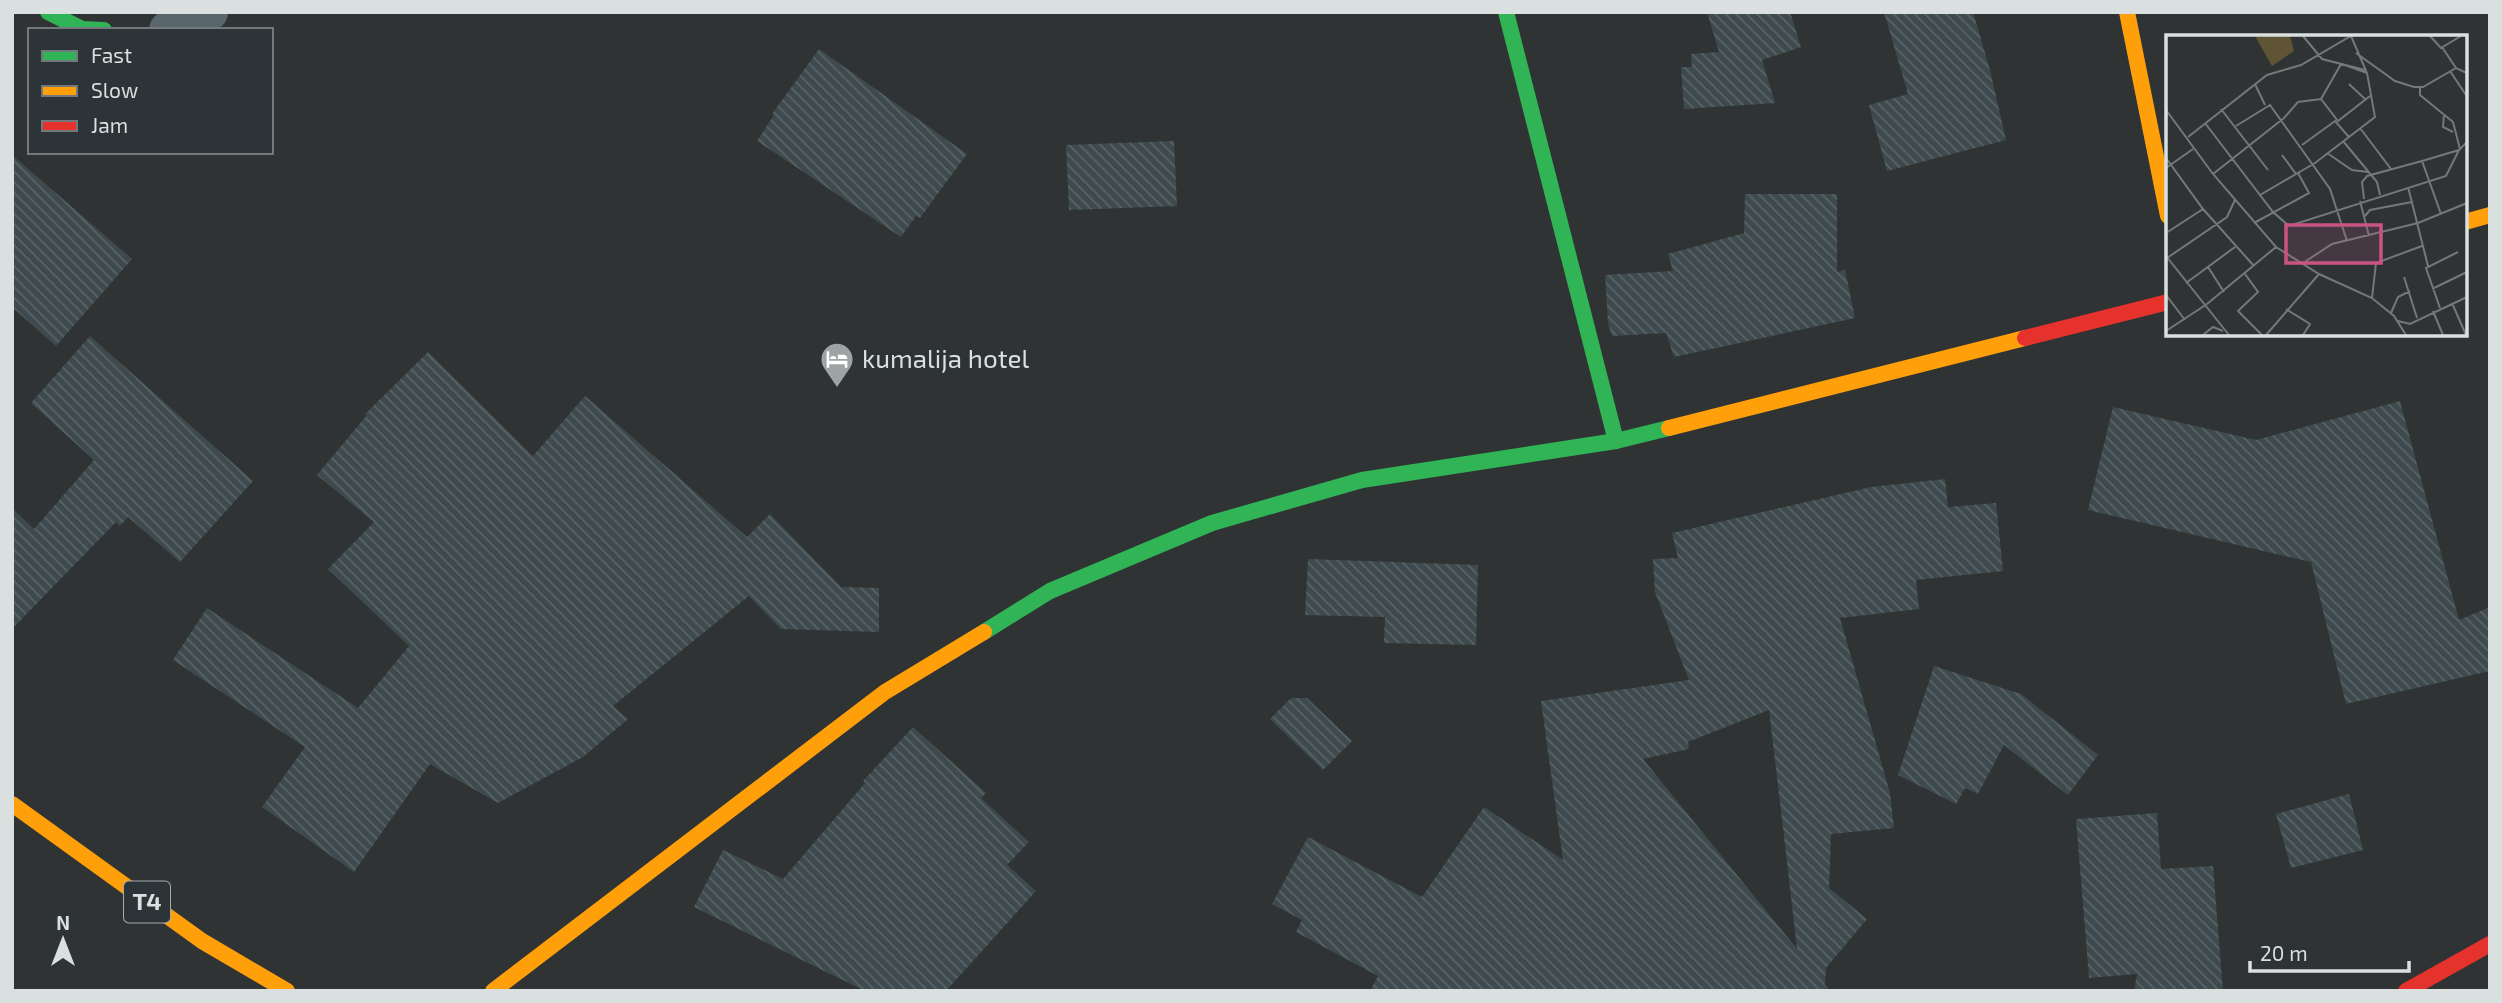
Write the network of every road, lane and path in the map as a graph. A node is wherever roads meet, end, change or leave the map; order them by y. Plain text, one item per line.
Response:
1 (48, 12) edge
2 (209, 12) edge
3 (1506, 12) edge
4 (2127, 12) edge
5 (80, 28) edge
6 (173, 28) edge
7 (2166, 206) edge
8 (2490, 215) edge
9 (2467, 221) edge
10 (2166, 303) edge
11 (1616, 441) junction
12 (12, 804) edge
13 (2490, 944) edge
14 (287, 991) edge
15 (493, 991) edge
16 (2406, 991) edge

1 - 5 main road
2 - 6 street
3 - 11 main road
4 - 7 main road
8 - 9 main road
10 - 11 main road
11 - 15 main road
12 - 14 main road, T4
13 - 16 main road

